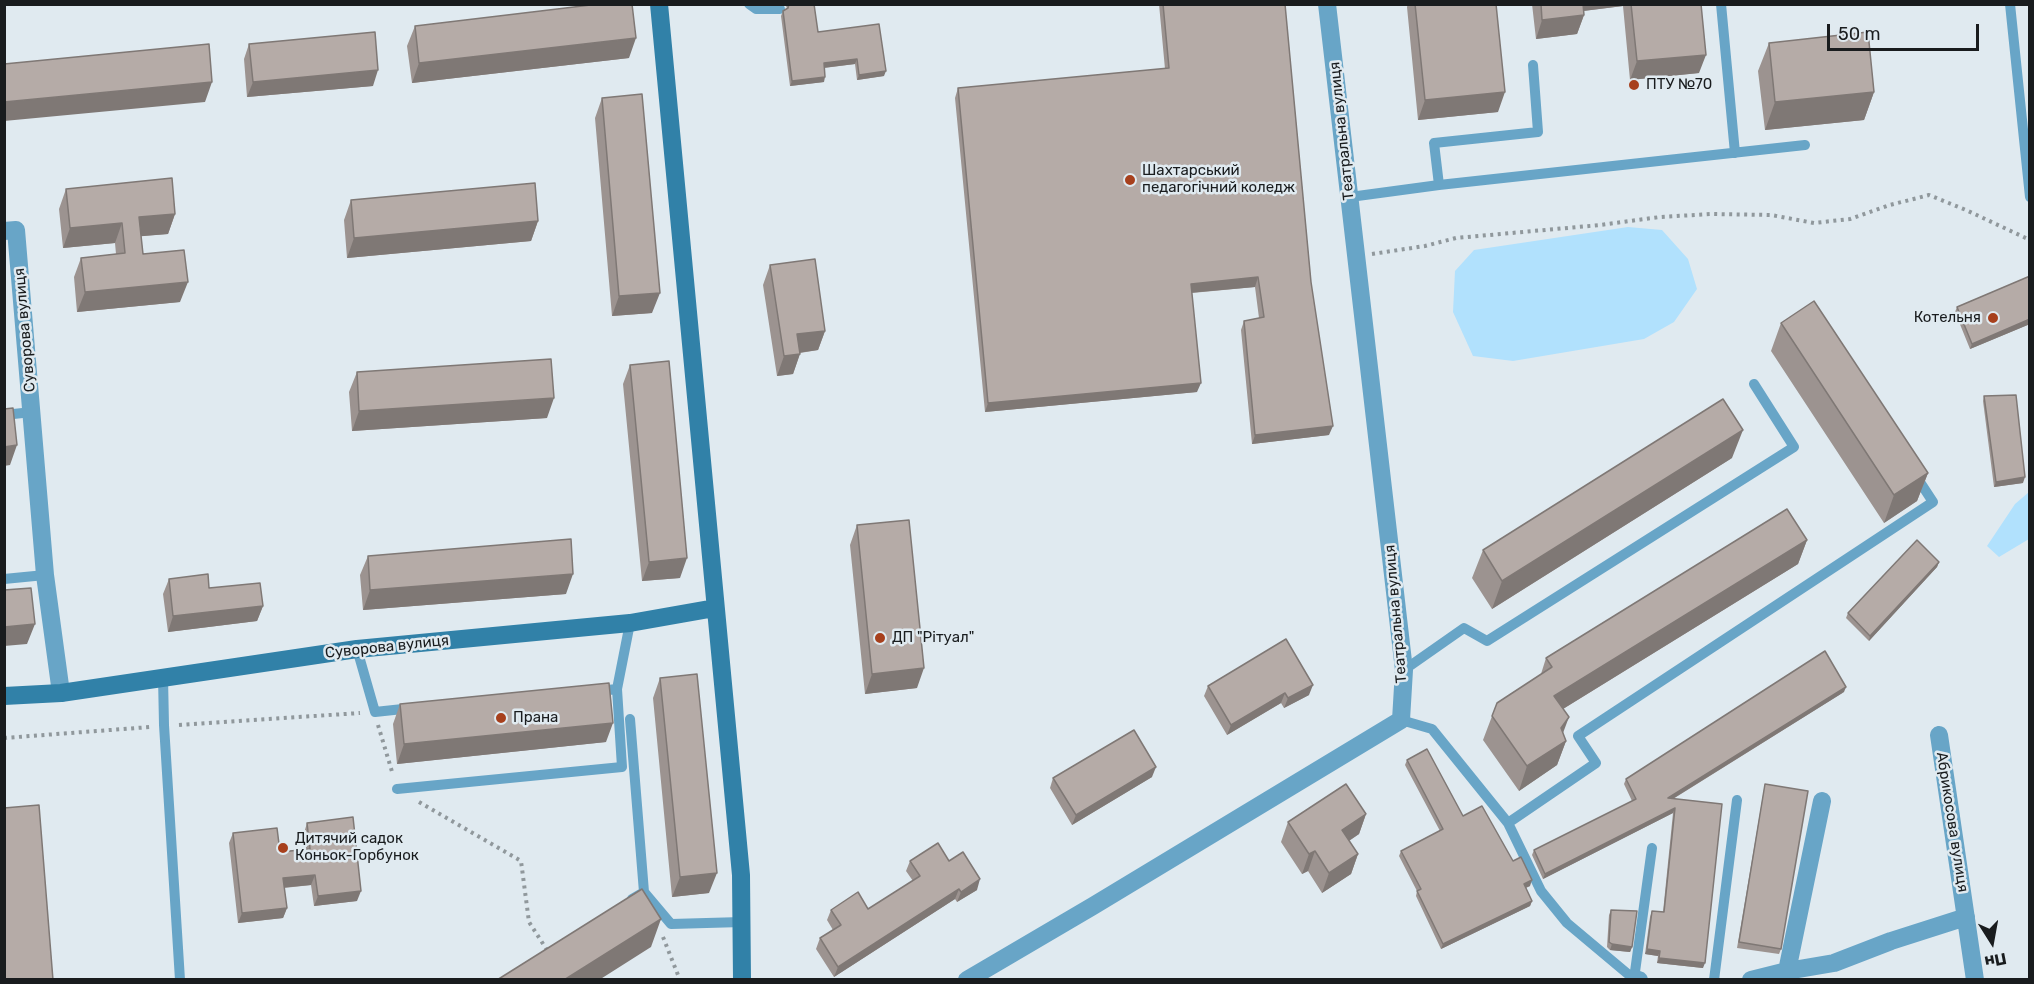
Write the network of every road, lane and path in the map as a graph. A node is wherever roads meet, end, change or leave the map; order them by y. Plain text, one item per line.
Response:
1 (659, 4) edge
2 (749, 4) edge
3 (1328, 4) edge
4 (1722, 4) edge
5 (2010, 4) edge
6 (780, 9) dead end
7 (1533, 64) dead end
8 (1805, 145) dead end
9 (1735, 153) junction
10 (1439, 185) junction
11 (1350, 197) junction
12 (2030, 197) edge
13 (4, 231) edge
14 (2030, 240) edge
15 (1355, 257) junction
16 (1754, 384) dead end
17 (32, 412) junction
18 (4, 415) edge
19 (1907, 462) edge
20 (45, 575) junction
21 (4, 579) edge
22 (715, 608) junction
23 (630, 623) junction
24 (357, 648) junction
25 (1404, 670) junction
26 (163, 676) junction
27 (617, 689) junction
28 (582, 692) edge
29 (60, 693) junction
30 (4, 696) edge
31 (421, 707) edge
32 (375, 712) junction
33 (630, 719) dead end
34 (1401, 720) junction
35 (164, 725) junction
36 (1939, 735) dead end
37 (4, 738) edge
38 (397, 789) junction
39 (1737, 800) dead end
40 (1822, 801) dead end
41 (1508, 823) junction
42 (1652, 848) dead end
43 (644, 892) junction
44 (625, 903) edge
45 (1966, 917) junction
46 (742, 922) junction
47 (547, 950) edge
48 (1787, 971) junction
49 (1636, 979) edge
50 (180, 980) edge
51 (742, 980) edge
52 (966, 980) edge
53 (1714, 980) edge
54 (1751, 980) edge
55 (1975, 980) edge

1 - 22 street
2 - 6 lane
3 - 11 street, Театральна вулиця
4 - 9 lane
5 - 12 lane
7 - 10 lane
8 - 9 lane
9 - 10 lane
10 - 11 lane
11 - 15 street, Театральна вулиця
13 - 17 street, Суворова вулиця
14 - 15 path
15 - 25 street, Театральна вулиця
16 - 25 lane
17 - 18 lane
17 - 20 street, Суворова вулиця
19 - 41 lane
20 - 21 lane
20 - 29 street, Суворова вулиця
22 - 23 street, Суворова вулиця
22 - 46 street
23 - 24 street, Суворова вулиця
23 - 27 lane
24 - 26 street, Суворова вулиця
24 - 32 lane
25 - 34 street, Театральна вулиця
26 - 29 street, Суворова вулиця
26 - 35 lane
27 - 28 lane
27 - 38 lane
29 - 30 street, Суворова вулиця
31 - 32 lane
32 - 35 path
32 - 38 path
33 - 43 lane
34 - 41 lane
34 - 52 street
35 - 37 path
35 - 50 lane
36 - 45 street, Абрикосова вулиця
38 - 47 path
39 - 53 lane
40 - 48 street
41 - 49 lane
42 - 49 lane
43 - 44 lane
43 - 46 lane
45 - 48 street
45 - 55 street, Абрикосова вулиця
46 - 51 street
48 - 54 street

